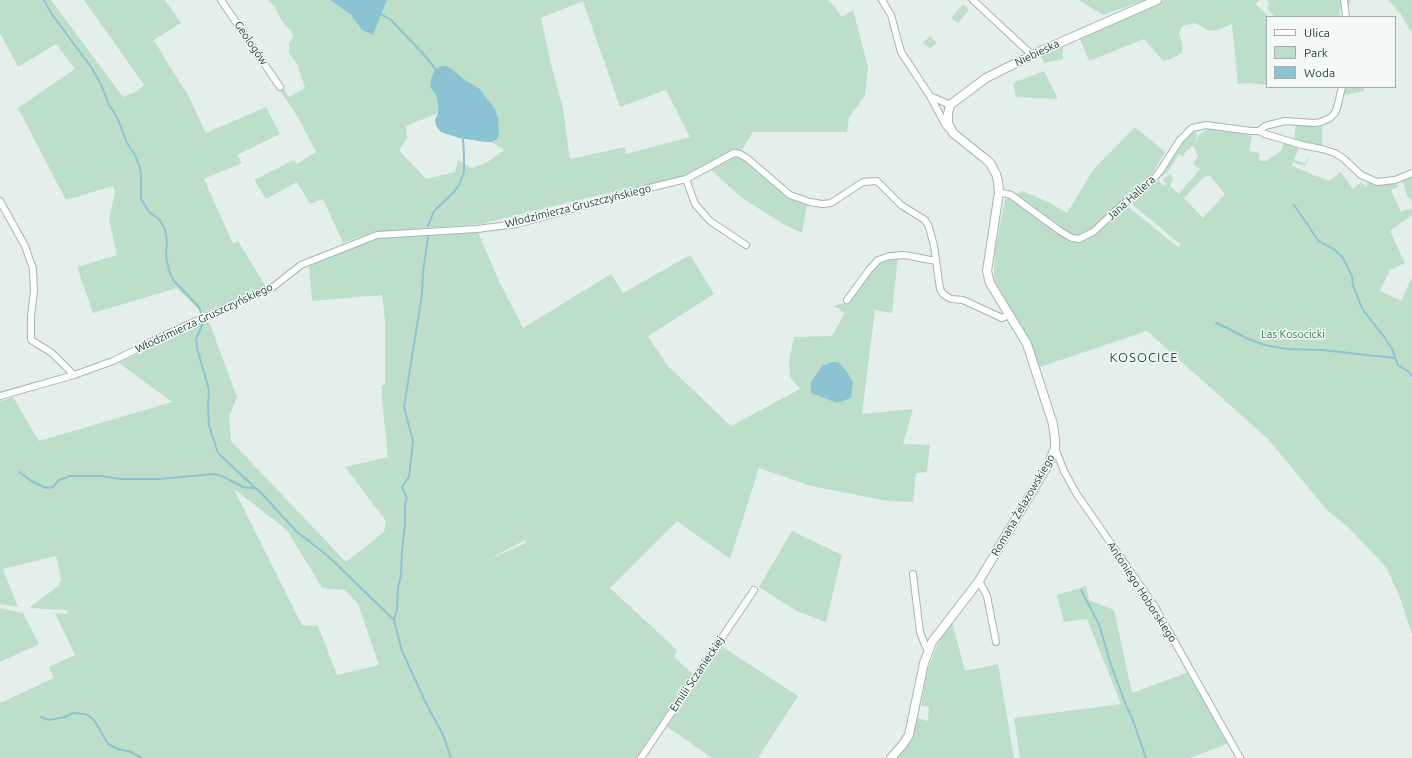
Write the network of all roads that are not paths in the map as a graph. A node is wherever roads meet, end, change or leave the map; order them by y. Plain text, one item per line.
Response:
1 (221, 0) edge
2 (882, 0) edge
3 (973, 0) edge
4 (1157, 0) edge
5 (1344, 0) edge
6 (1346, 16) edge
7 (1032, 55) junction
8 (280, 87) dead end
9 (1342, 88) edge
10 (930, 96) junction
11 (950, 105) junction
12 (1259, 131) junction
13 (953, 133) junction
14 (1412, 173) edge
15 (686, 179) junction
16 (999, 192) junction
17 (0, 201) edge
18 (746, 245) dead end
19 (936, 261) junction
20 (847, 300) dead end
21 (1009, 315) junction
22 (74, 375) junction
23 (0, 396) edge
24 (1055, 448) junction
25 (913, 574) dead end
26 (979, 581) junction
27 (754, 590) dead end
28 (996, 642) dead end
29 (928, 650) junction
30 (641, 758) edge
31 (891, 758) edge
32 (1240, 758) edge

1 - 8 street, Geologów
2 - 10 street
3 - 7 street
4 - 7 street, Niebieska
5 - 6 street
7 - 11 street, Niebieska
9 - 12 street
10 - 11 street
10 - 13 street
11 - 13 street
12 - 14 street, Jana Hallera
12 - 16 street, Jana Hallera
13 - 16 street
15 - 18 street
15 - 19 street, Włodzimierza Gruszczyńskiego
15 - 22 street, Włodzimierza Gruszczyńskiego
16 - 21 street, Romana Żelazowskiego
17 - 22 street
19 - 20 street
19 - 21 street, Włodzimierza Gruszczyńskiego
21 - 24 street, Romana Żelazowskiego
22 - 23 street, Włodzimierza Gruszczyńskiego
24 - 26 street, Romana Żelazowskiego
24 - 32 street, Antoniego Hoborskiego
25 - 29 street
26 - 28 street
26 - 29 street, Romana Żelazowskiego
27 - 30 street, Emilii Sczanieckiej
29 - 31 street, Romana Żelazowskiego

